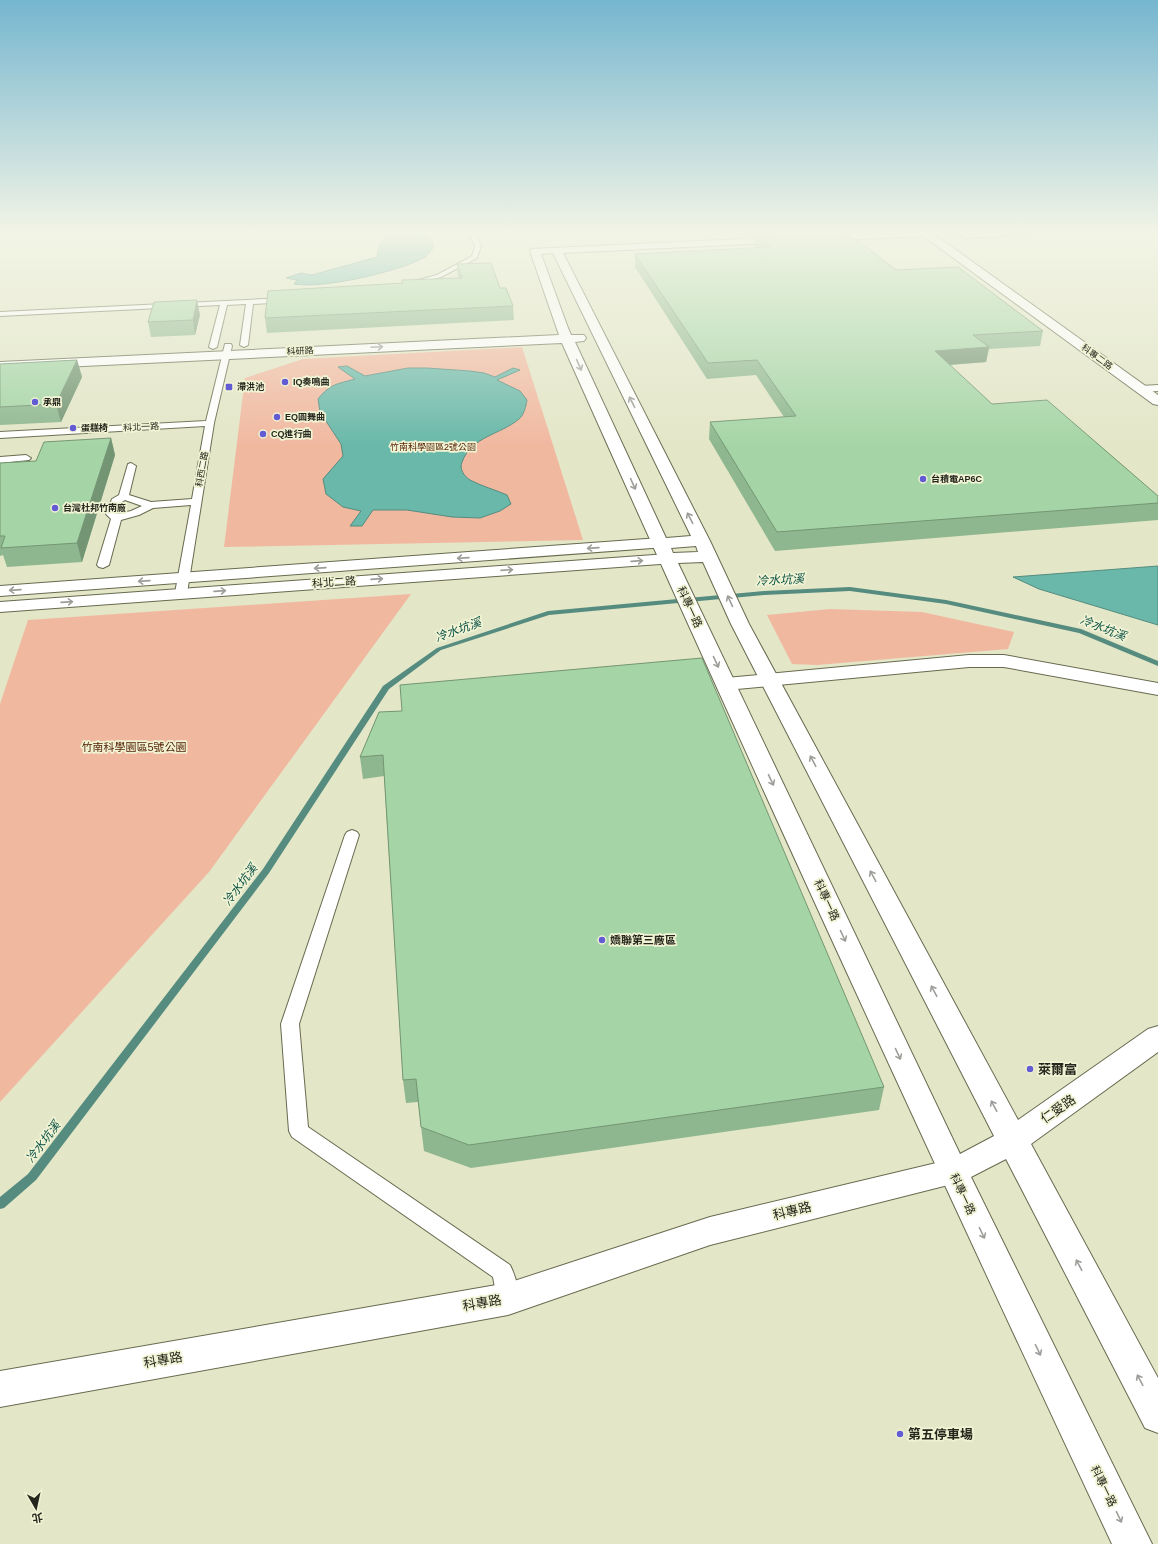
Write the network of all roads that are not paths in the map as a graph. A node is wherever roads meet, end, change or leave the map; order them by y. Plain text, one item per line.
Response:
1 (224, 302) joint
2 (250, 302) edge
3 (554, 302) edge
4 (583, 302) edge
5 (1021, 302) edge
6 (0, 314) edge
7 (597, 332) junction
8 (565, 333) junction
9 (244, 345) junction
10 (213, 347) junction
11 (227, 350) junction
12 (0, 359) edge
13 (0, 366) edge
14 (1158, 388) edge
15 (1141, 389) junction
16 (1158, 401) edge
17 (210, 423) junction
18 (0, 435) edge
19 (26, 458) dead end
20 (0, 460) edge
21 (131, 466) dead end
22 (124, 497) junction
23 (197, 502) junction
24 (152, 505) junction
25 (116, 518) junction
26 (660, 543) junction
27 (706, 549) junction
28 (668, 559) junction
29 (102, 565) dead end
30 (182, 586) junction
31 (0, 591) edge
32 (0, 607) edge
33 (771, 681) junction
34 (726, 684) junction
35 (1158, 689) edge
36 (352, 835) dead end
37 (1158, 1037) edge
38 (1012, 1141) junction
39 (953, 1172) junction
40 (508, 1299) junction
41 (0, 1388) edge
42 (1158, 1415) edge
43 (1132, 1544) edge

1 - 6 lane
1 - 10 lane
2 - 9 lane
3 - 8 street, 科專一路
4 - 7 street
5 - 15 street, 科專二路
7 - 8 street, 科研路
27 -> 7 street
8 - 9 street, 科研路
11 -> 8 street, 科研路
8 -> 26 street, 科專一路
9 - 11 street, 科研路
10 - 11 street, 科研路
10 - 12 street, 科研路
11 - 13 street, 科研路
11 - 17 lane, 科西二路
14 - 15 lane
15 - 16 street, 科專二路
17 - 18 lane, 科北一路
17 - 23 lane, 科西二路
19 - 20 lane
21 - 22 lane
22 - 24 lane
22 - 25 lane
23 - 24 lane
23 - 30 lane, 科西二路
24 - 25 lane
25 - 29 lane
26 - 27 street, 科北二路
26 - 28 street, 科專一路
26 -> 30 street, 科北二路
27 - 28 street, 科北二路
33 -> 27 street
30 -> 28 street, 科北二路
28 -> 34 street, 科專一路
30 -> 31 street, 科北二路
32 -> 30 street, 科北二路
33 - 34 street
33 - 35 street
38 -> 33 street
34 -> 39 street, 科專一路
36 - 40 lane
37 - 38 street, 仁愛路
38 - 39 street, 仁愛路
42 -> 38 street
39 - 40 street, 科專路
39 -> 43 street, 科專一路
40 - 41 street, 科專路

